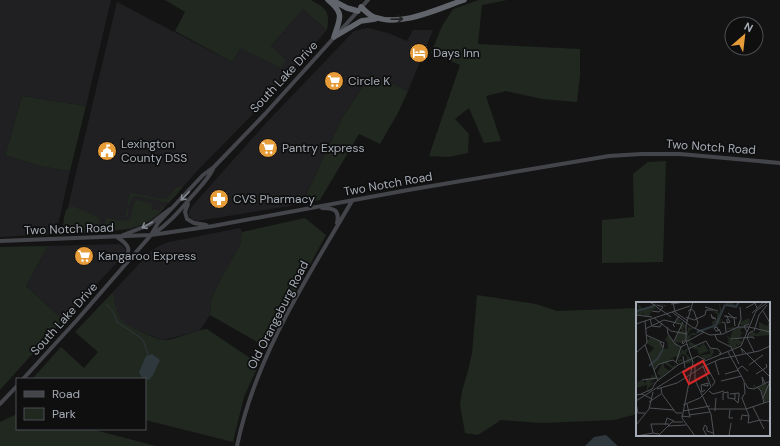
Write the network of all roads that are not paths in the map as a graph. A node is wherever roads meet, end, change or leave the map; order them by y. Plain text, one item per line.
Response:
1 (328, 0) edge
2 (332, 0) edge
3 (368, 0) edge
4 (464, 0) edge
5 (360, 9) junction
6 (382, 19) junction
7 (334, 37) junction
8 (780, 163) edge
9 (214, 167) junction
10 (194, 194) junction
11 (352, 200) junction
12 (173, 207) junction
13 (316, 207) junction
14 (211, 226) junction
15 (335, 229) junction
16 (151, 235) junction
17 (117, 237) junction
18 (0, 241) edge
19 (124, 266) junction
20 (24, 378) edge
21 (16, 387) edge
22 (0, 404) edge
23 (237, 446) edge

1 - 7 highway
2 - 5 highway
3 - 5 street, South Lake Drive
6 -> 4 highway
5 - 6 highway
5 - 7 street, South Lake Drive
6 - 7 highway
7 - 9 street, South Lake Drive
8 - 11 street, Two Notch Road
9 - 10 street, South Lake Drive
9 -> 12 street, South Lake Drive
10 - 14 street
10 - 16 street, South Lake Drive
11 - 13 street, Two Notch Road
11 - 15 street, Old Orangeburg Road
12 - 16 street, South Lake Drive
12 -> 17 street
13 - 14 street, Two Notch Road
13 - 15 street
14 - 16 street, Two Notch Road
15 - 23 street, Old Orangeburg Road
16 - 17 street, Two Notch Road
16 - 19 street, South Lake Drive
17 - 18 street, Two Notch Road
17 - 19 street
19 - 20 street, South Lake Drive
21 - 22 street

